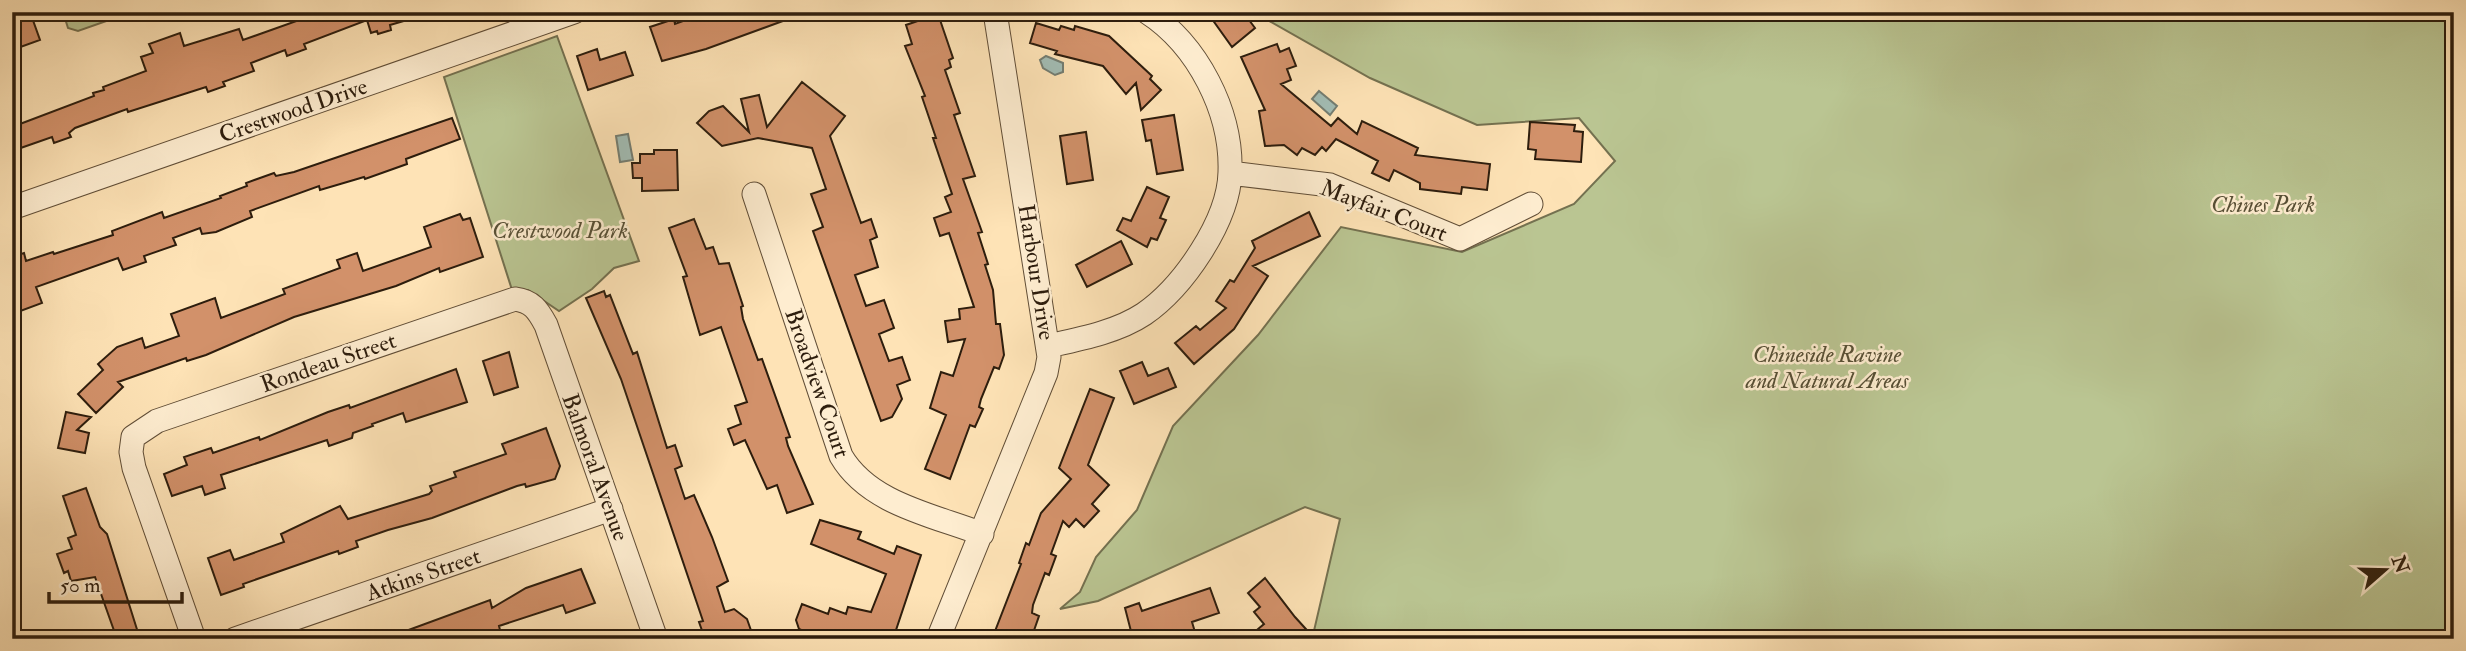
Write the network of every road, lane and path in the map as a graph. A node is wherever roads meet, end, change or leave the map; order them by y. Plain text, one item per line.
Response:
1 (575, 12) edge
2 (995, 12) edge
3 (1147, 12) edge
4 (1230, 173) junction
5 (754, 194) dead end
6 (1531, 204) dead end
7 (12, 208) edge
8 (527, 300) joint
9 (1048, 346) junction
10 (611, 509) junction
11 (982, 534) junction
12 (194, 639) edge
13 (234, 639) edge
14 (656, 639) edge
15 (938, 639) edge

1 - 7 street, Crestwood Drive
2 - 9 street, Harbour Drive
3 - 4 street
4 - 6 street, Mayfair Court
4 - 9 street
5 - 11 street, Broadview Court
8 - 10 street, Balmoral Avenue
8 - 12 street, Rondeau Street
9 - 11 street, Harbour Drive
10 - 13 street, Atkins Street
10 - 14 street, Balmoral Avenue
11 - 15 street, Harbour Drive

